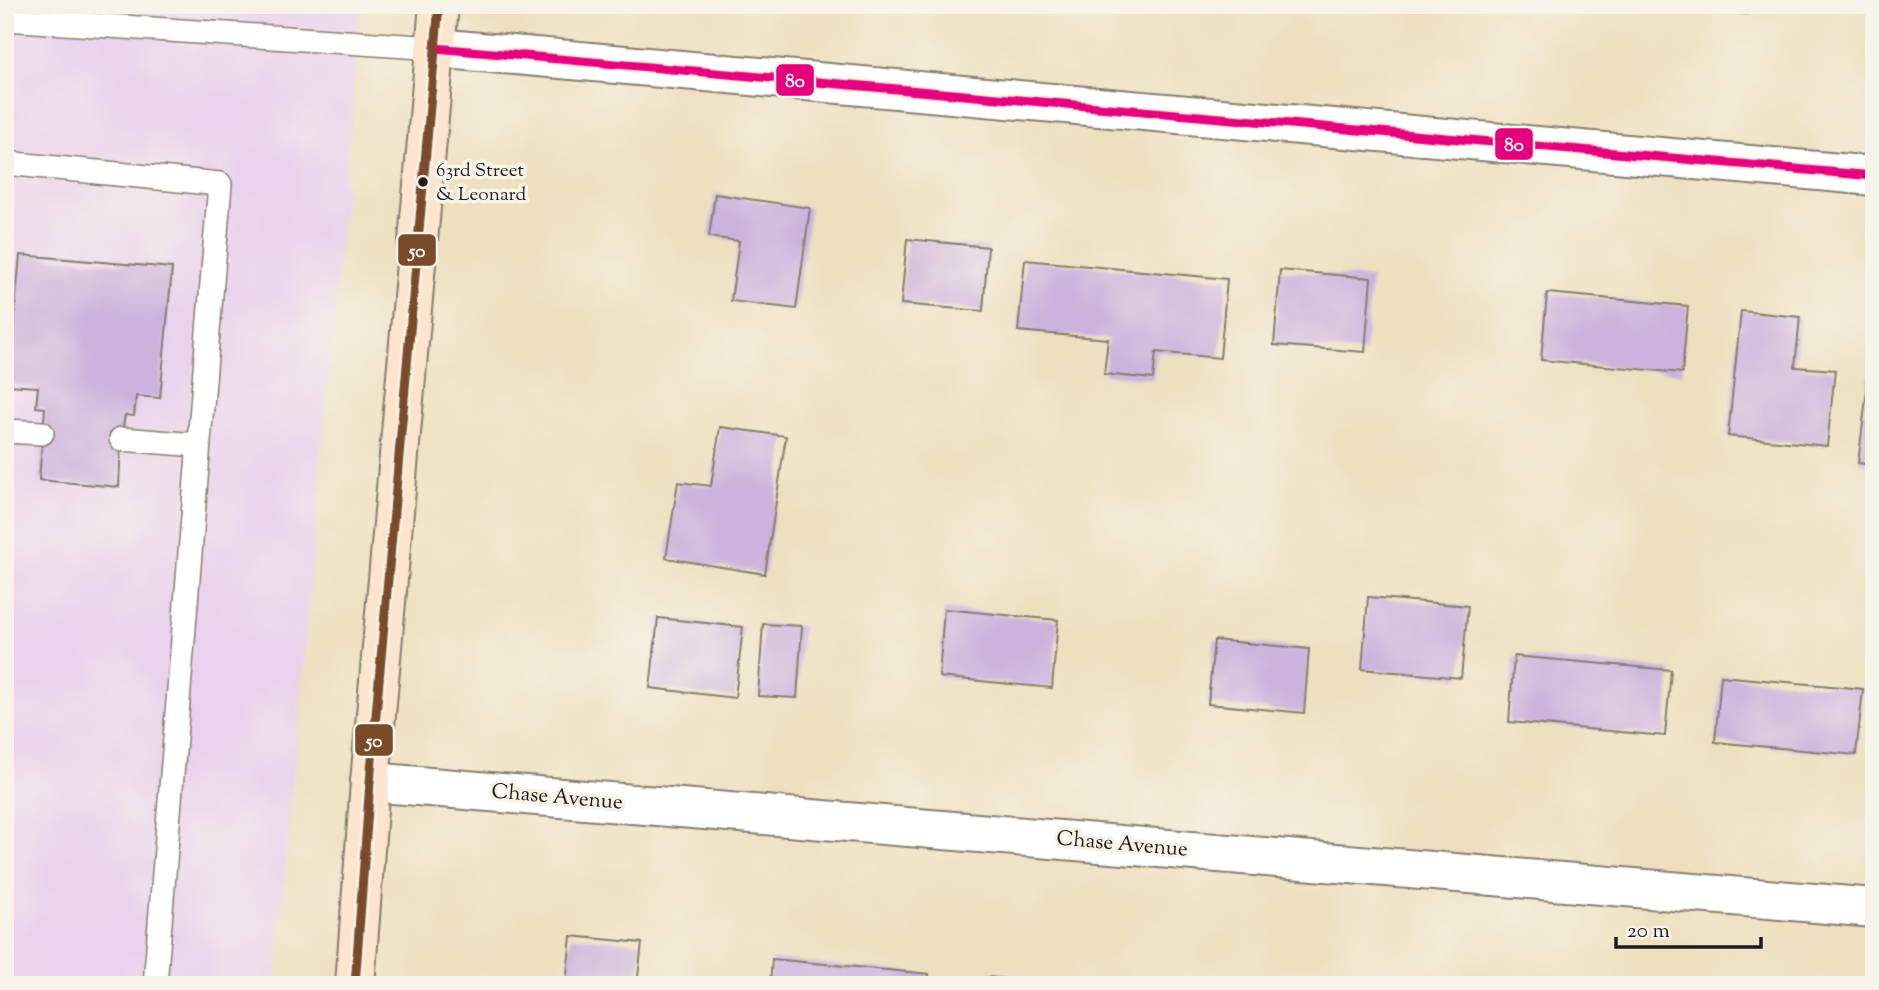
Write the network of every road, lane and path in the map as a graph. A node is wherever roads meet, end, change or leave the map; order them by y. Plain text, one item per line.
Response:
1 (439, 5) edge
2 (5, 19) edge
3 (435, 48) junction
4 (5, 163) edge
5 (1874, 176) edge
6 (5, 431) edge
7 (42, 433) dead end
8 (121, 439) dead end
9 (198, 445) junction
10 (370, 782) junction
11 (1874, 908) edge
12 (155, 985) edge
13 (355, 985) edge

1 - 3 main road
2 - 3 lane
3 - 5 street
3 - 10 main road
4 - 9 lane
6 - 7 lane
8 - 9 lane
9 - 12 lane
10 - 11 street, Chase Avenue
10 - 13 main road

